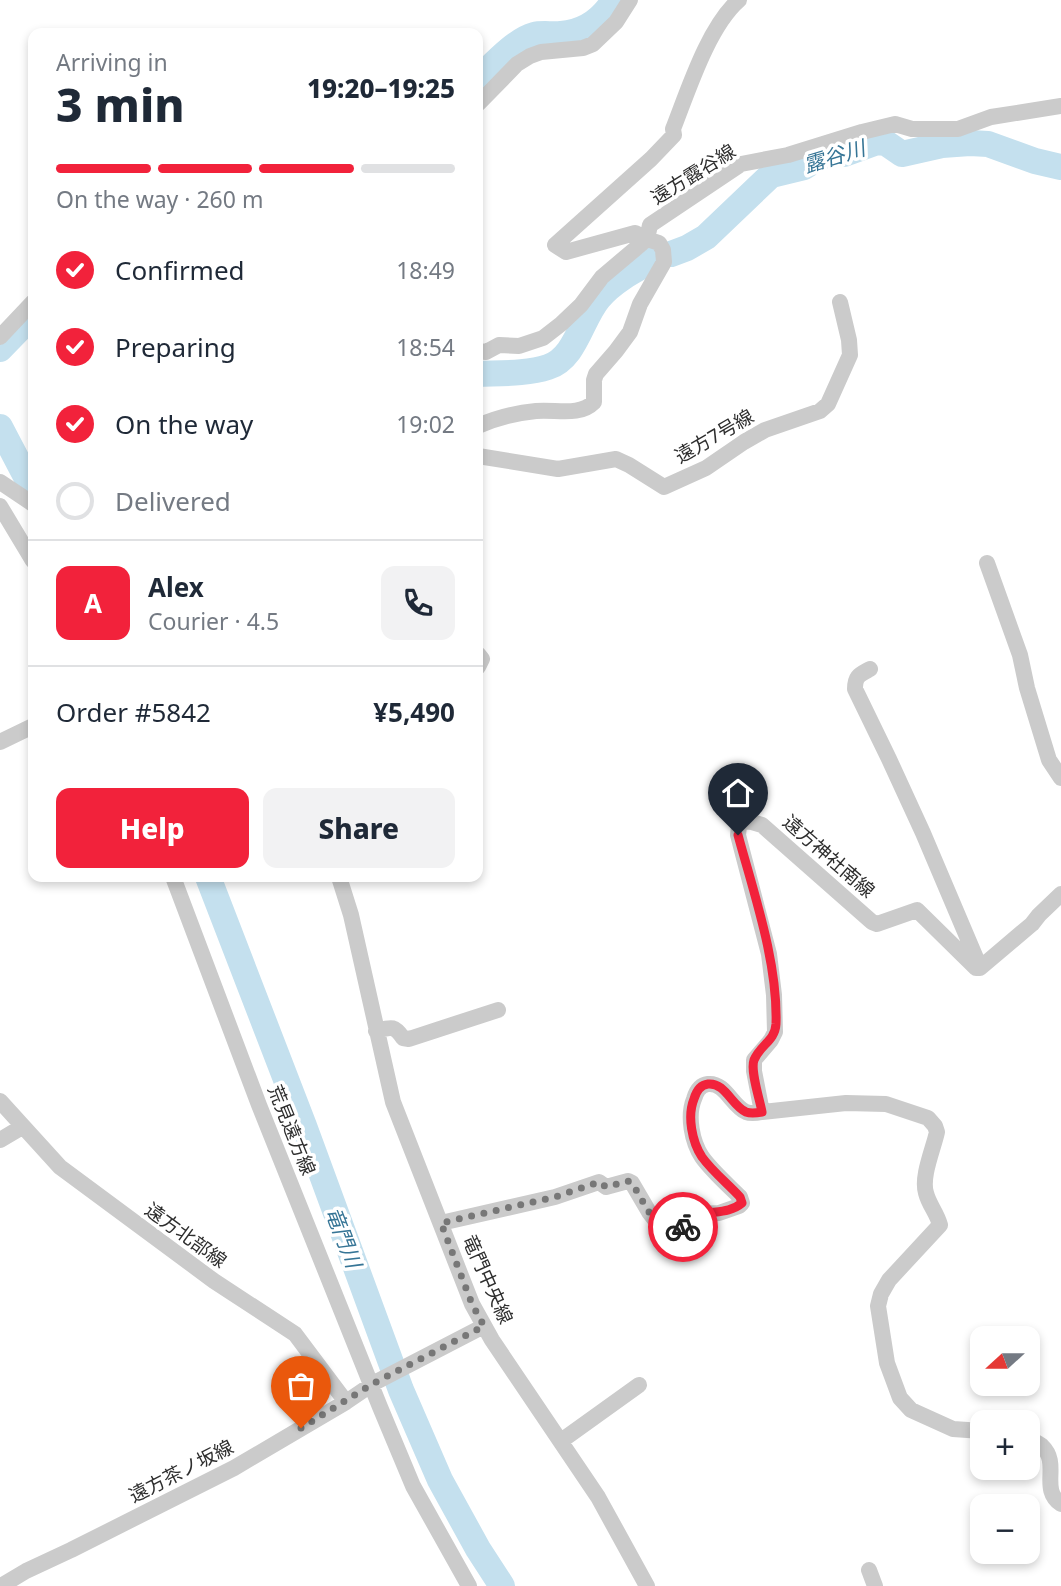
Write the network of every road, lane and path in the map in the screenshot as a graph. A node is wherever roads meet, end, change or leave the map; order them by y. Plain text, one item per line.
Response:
1 (630, 0) edge
2 (738, 0) edge
3 (483, 99) edge
4 (1061, 106) edge
5 (647, 239) junction
6 (840, 302) dead end
7 (28, 307) edge
8 (0, 337) edge
9 (483, 352) edge
10 (483, 424) edge
11 (483, 457) edge
12 (0, 482) edge
13 (28, 501) edge
14 (0, 506) edge
15 (28, 553) edge
16 (987, 563) dead end
17 (870, 669) dead end
18 (28, 728) edge
19 (0, 742) edge
20 (1061, 778) edge
21 (175, 882) edge
22 (343, 882) edge
23 (1061, 894) edge
24 (980, 968) junction
25 (498, 1010) dead end
26 (376, 1031) junction
27 (0, 1101) edge
28 (762, 1112) junction
29 (22, 1126) junction
30 (0, 1140) edge
31 (441, 1223) junction
32 (484, 1326) junction
33 (372, 1384) junction
34 (639, 1385) dead end
35 (346, 1402) junction
36 (970, 1431) edge
37 (561, 1441) junction
38 (1040, 1445) edge
39 (1061, 1504) edge
40 (869, 1570) dead end
41 (1, 1586) edge
42 (469, 1586) edge
43 (647, 1586) edge
44 (875, 1586) edge

1 - 3 street
2 - 5 street
4 - 5 street, 遠方露谷線
5 - 9 street, 遠方露谷線
5 - 10 street
6 - 11 street, 遠方7号線
7 - 8 street
12 - 13 street
14 - 15 street
16 - 20 street
17 - 24 street
18 - 19 street
21 - 33 street, 荒見遠方線
22 - 26 street, 竜門中央線
23 - 24 street
24 - 28 street, 遠方神社南線
25 - 26 street
26 - 31 street, 竜門中央線
27 - 29 street, 遠方北部線
28 - 31 street
28 - 36 street
29 - 30 street
29 - 35 street, 遠方北部線
31 - 32 street, 竜門中央線
32 - 33 street, 遠方茶ノ坂線
32 - 37 street, 竜門中央線
33 - 35 street, 遠方茶ノ坂線
33 - 42 street, 荒見遠方線
34 - 37 street
35 - 41 street, 遠方茶ノ坂線
37 - 43 street, 竜門中央線
38 - 39 street
40 - 44 street

